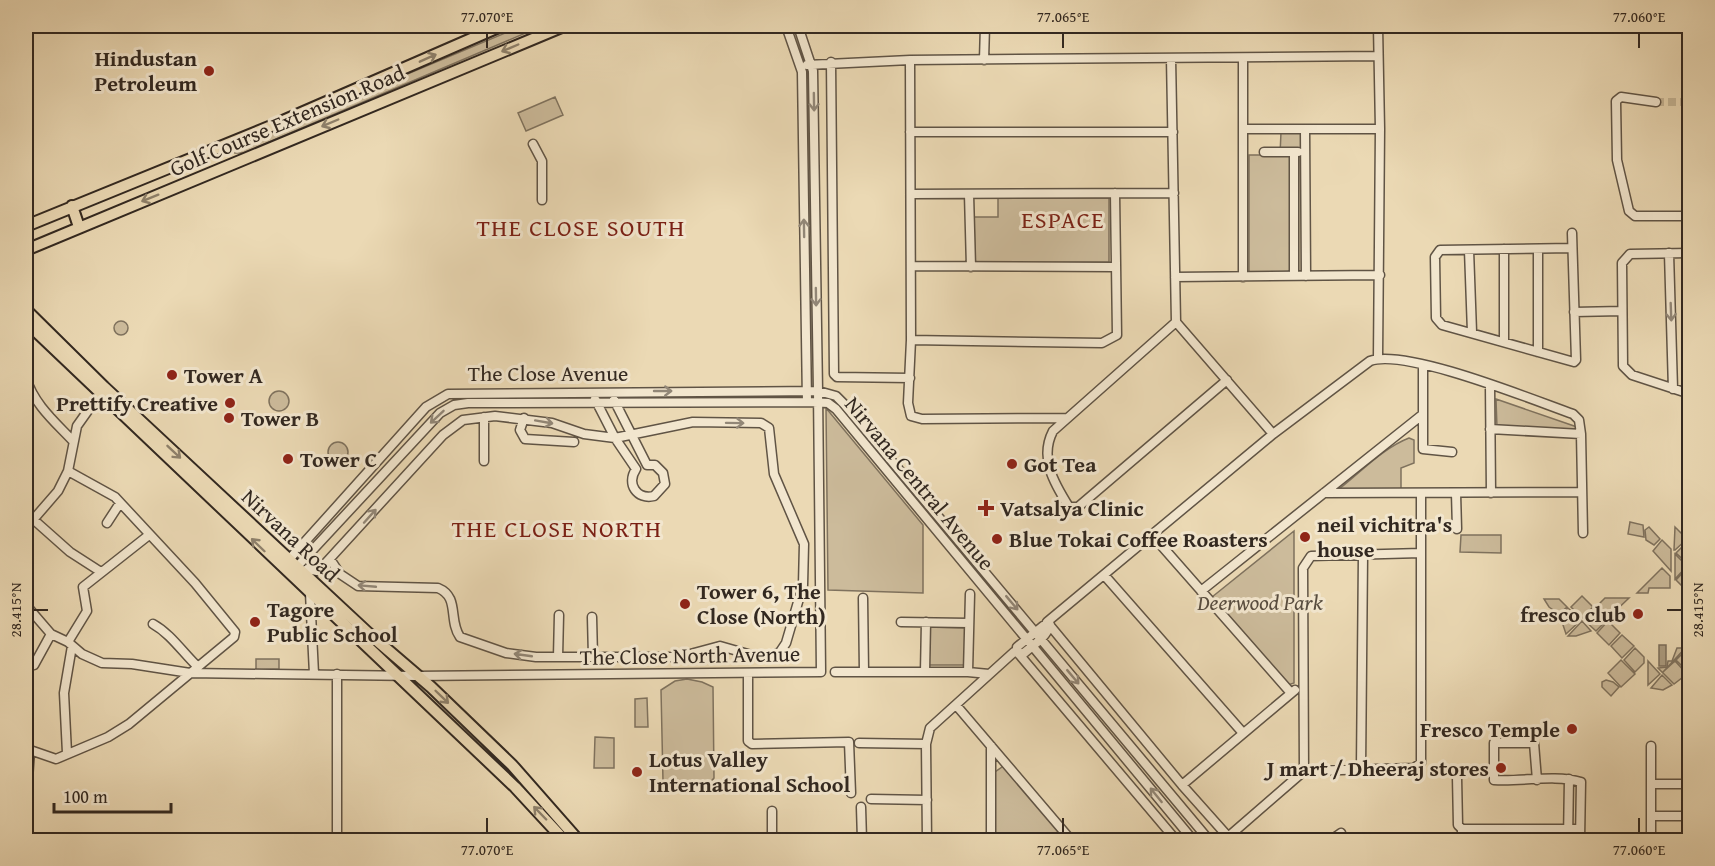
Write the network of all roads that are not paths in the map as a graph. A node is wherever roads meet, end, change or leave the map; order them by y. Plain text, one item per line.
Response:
1 (501, 26) edge
2 (564, 26) edge
3 (786, 26) edge
4 (798, 26) edge
5 (985, 26) edge
6 (1378, 26) edge
7 (1243, 57) junction
8 (1378, 57) junction
9 (1171, 58) junction
10 (799, 60) junction
11 (910, 60) junction
12 (984, 60) junction
13 (811, 61) junction
14 (829, 62) junction
15 (1656, 102) tunnel mouth
16 (1244, 129) junction
17 (1305, 129) junction
18 (1380, 129) junction
19 (910, 132) junction
20 (1173, 132) junction
21 (533, 144) dead end
22 (219, 147) junction
23 (1264, 152) dead end
24 (1294, 152) junction
25 (1305, 153) junction
26 (229, 166) junction
27 (1115, 193) junction
28 (1174, 193) junction
29 (910, 194) junction
30 (969, 194) junction
31 (542, 200) dead end
32 (72, 206) junction
33 (26, 216) edge
34 (1689, 216) edge
35 (40, 220) junction
36 (26, 226) edge
37 (79, 227) junction
38 (1572, 233) dead end
39 (1572, 248) junction
40 (1504, 249) junction
41 (1538, 249) junction
42 (26, 250) edge
43 (1469, 250) junction
44 (1670, 253) junction
45 (1689, 253) edge
46 (911, 266) junction
47 (971, 267) junction
48 (1115, 267) junction
49 (1380, 275) junction
50 (1294, 276) junction
51 (1306, 276) junction
52 (1243, 277) junction
53 (1175, 278) junction
54 (26, 310) edge
55 (1622, 311) junction
56 (1574, 312) junction
57 (1176, 322) junction
58 (27, 327) edge
59 (1472, 332) junction
60 (911, 340) junction
61 (1504, 342) junction
62 (1538, 352) junction
63 (1378, 358) junction
64 (1423, 365) junction
65 (26, 378) edge
66 (910, 378) junction
67 (1227, 380) junction
68 (1491, 385) junction
69 (1673, 389) junction
70 (101, 391) junction
71 (492, 391) junction
72 (531, 391) junction
73 (591, 391) junction
74 (610, 391) junction
75 (807, 391) junction
76 (818, 391) junction
77 (448, 393) junction
78 (1689, 394) edge
79 (596, 402) junction
80 (615, 402) junction
81 (807, 402) junction
82 (492, 403) junction
83 (530, 403) junction
84 (819, 403) junction
85 (454, 405) junction
86 (1422, 415) junction
87 (484, 417) junction
88 (524, 418) junction
89 (1067, 418) junction
90 (1490, 429) junction
91 (1274, 434) junction
92 (1581, 434) junction
93 (630, 436) junction
94 (615, 438) junction
95 (72, 440) junction
96 (574, 442) dead end
97 (1452, 452) dead end
98 (484, 461) dead end
99 (68, 471) junction
100 (1491, 492) junction
101 (1582, 492) junction
102 (1324, 493) junction
103 (1421, 493) junction
104 (1456, 493) junction
105 (120, 503) junction
106 (34, 520) junction
107 (107, 523) dead end
108 (26, 528) edge
109 (1457, 529) dead end
110 (1583, 533) dead end
111 (149, 535) junction
112 (1154, 536) junction
113 (1421, 553) junction
114 (1363, 555) junction
115 (330, 559) junction
116 (292, 568) junction
117 (102, 572) junction
118 (1105, 576) junction
119 (1201, 591) junction
120 (310, 593) junction
121 (969, 594) dead end
122 (863, 598) dead end
123 (26, 606) edge
124 (559, 615) dead end
125 (592, 617) dead end
126 (901, 622) dead end
127 (926, 622) junction
128 (969, 623) junction
129 (153, 624) dead end
130 (1050, 625) junction
131 (51, 634) junction
132 (1039, 635) junction
133 (1030, 642) junction
134 (70, 644) junction
135 (1018, 653) junction
136 (558, 657) junction
137 (593, 657) junction
138 (26, 667) edge
139 (198, 667) junction
140 (834, 672) dead end
141 (864, 672) junction
142 (925, 672) junction
143 (968, 672) junction
144 (190, 673) junction
145 (748, 673) junction
146 (314, 674) junction
147 (337, 674) junction
148 (989, 674) junction
149 (397, 675) junction
150 (416, 676) junction
151 (1303, 685) junction
152 (1291, 693) junction
153 (956, 705) junction
154 (1243, 733) junction
155 (859, 743) dead end
156 (926, 744) junction
157 (991, 746) junction
158 (1651, 746) dead end
159 (28, 749) edge
160 (67, 753) junction
161 (1361, 770) junction
162 (1304, 771) junction
163 (1457, 777) dead end
164 (1569, 779) junction
165 (1537, 780) junction
166 (1651, 784) junction
167 (1689, 784) edge
168 (1182, 785) junction
169 (851, 793) dead end
170 (871, 799) dead end
171 (927, 800) junction
172 (861, 807) dead end
173 (26, 810) edge
174 (772, 811) dead end
175 (1651, 816) junction
176 (1689, 816) edge
177 (1462, 828) junction
178 (1568, 829) junction
179 (1580, 829) junction
180 (1341, 832) dead end
181 (1229, 839) edge
182 (28, 840) edge
183 (337, 840) edge
184 (564, 840) edge
185 (578, 840) edge
186 (772, 840) edge
187 (862, 840) edge
188 (927, 840) edge
189 (991, 840) edge
190 (1071, 840) edge
191 (1176, 840) edge
192 (1193, 840) edge
193 (1209, 840) edge
194 (1218, 840) edge
195 (1331, 840) edge
196 (1462, 840) edge
197 (1568, 840) edge
198 (1580, 840) edge
199 (1651, 840) edge

22 -> 1 main road, Golf Course Extension Road
2 -> 26 main road, Golf Course Extension Road
3 - 10 street, Nirvana Central Avenue
4 - 13 street, Nirvana Central Avenue
5 - 12 street
6 - 8 street
7 - 8 street
7 - 9 street
7 - 16 street
8 - 18 street
9 - 12 street
9 - 20 street
10 - 13 street
75 -> 10 street, Nirvana Central Avenue
11 - 12 street
11 - 14 street
11 - 19 street
13 - 14 street
13 -> 76 street, Nirvana Central Avenue
14 - 66 street
15 - 34 street
16 - 17 street
16 - 52 street
17 - 18 street
17 - 25 street
18 - 49 street
19 - 20 street
19 - 29 street
20 - 28 street
21 - 31 street
22 - 26 main road
22 - 32 main road, Golf Course Extension Road
23 - 24 street
24 - 25 street
24 - 50 street
25 - 51 street
26 -> 37 main road, Golf Course Extension Road
27 - 28 street
27 - 30 street
27 - 48 street
28 - 53 street
29 - 30 street
29 - 46 street
30 - 47 street
32 - 35 main road, Golf Course Extension Road
32 - 37 main road
33 - 35 main road
35 - 36 main road, Golf Course Extension Road
37 - 42 main road, Golf Course Extension Road
38 - 39 street
39 - 41 street
39 - 56 street
40 - 41 street
40 - 43 street
40 - 61 street
41 - 62 street
43 - 59 street
43 - 59 street
44 - 45 street
44 - 55 street
44 -> 69 street
46 - 47 street
46 - 60 street
47 - 48 street
48 - 60 street
49 - 51 street
49 - 63 street
50 - 51 street
50 - 52 street
52 - 53 street
53 - 57 street
54 - 70 main road, Nirvana Road
55 - 56 street
55 - 69 street
56 - 62 street
57 - 67 street
57 - 89 street
58 - 70 main road, Nirvana Road
59 - 61 street
60 - 66 street
61 - 62 street
63 - 64 street
63 - 91 street
64 - 68 street
64 - 86 street
65 - 95 street
66 - 89 street
67 - 89 street
67 - 91 street
68 - 90 street
68 - 92 street
69 - 78 street
70 - 95 street
70 - 116 main road, Nirvana Road
71 - 72 street, The Close Avenue
71 - 77 street, The Close Avenue
71 - 82 street
72 - 73 street, The Close Avenue
72 - 83 street
73 - 74 street, The Close Avenue
73 - 79 street
74 -> 75 street, The Close Avenue
74 - 80 street
75 - 76 street, The Close Avenue
75 - 81 street, Nirvana Central Avenue
76 - 84 street
76 -> 132 street, Nirvana Central Avenue
77 - 85 street
77 - 116 street, The Close Avenue
79 - 80 street, The Close Avenue
79 - 83 street, The Close Avenue
79 - 94 street
80 - 81 street, The Close Avenue
80 - 93 street
81 - 84 street, Nirvana Central Avenue
82 - 83 street, The Close Avenue
82 - 85 street, The Close Avenue
84 - 133 street, Nirvana Central Avenue
84 - 145 street, The Close North Avenue
85 -> 116 street, The Close Avenue
86 - 97 street
86 - 102 street
87 - 88 street
87 - 98 street
115 -> 87 street
88 -> 94 street
88 - 96 street
90 - 92 street
90 - 100 street
91 - 112 street
92 - 101 street
93 - 94 street
93 - 94 street
93 -> 137 street
95 - 99 street
99 - 105 street
99 - 106 street
100 - 101 street
100 - 104 street
101 - 110 street
102 - 103 street
102 - 119 street
103 - 104 street
103 - 113 street
104 - 109 street
105 - 107 street
105 - 111 street
106 - 108 street
106 - 117 street
111 - 117 street
111 - 139 street
112 - 118 street
112 - 119 street
113 - 114 street
113 - 161 street
114 - 151 street
114 - 161 street
115 - 116 street
136 -> 115 street
116 - 120 main road, Nirvana Road
116 - 150 main road, Nirvana Road
117 - 134 street
118 - 130 street
118 - 154 street
119 - 152 street
120 - 146 street
120 - 149 main road, Nirvana Road
121 - 128 street
122 - 141 street
123 - 131 street
124 - 136 street
125 - 137 street
126 - 127 street
127 - 128 street
127 - 142 street
128 - 143 street
129 - 139 street
130 - 132 street
130 - 168 street
131 - 134 street, The Close North Avenue
131 - 138 street
132 - 133 street
132 -> 193 street, Nirvana Central Avenue
133 - 135 street
192 -> 133 street, Nirvana Central Avenue
134 - 144 street, The Close North Avenue
134 - 160 street
135 - 148 street
135 - 191 street
136 - 137 street
139 - 144 street
140 - 141 street
141 - 142 street
142 - 143 street
143 - 148 street
144 - 146 street, The Close North Avenue
144 - 160 street
145 - 150 street, The Close North Avenue
145 - 169 street
146 - 147 street, The Close North Avenue
147 - 149 street, The Close North Avenue
147 - 183 street
148 - 153 street
149 - 150 street, The Close North Avenue
184 -> 149 main road, Nirvana Road
150 -> 185 main road, Nirvana Road
151 - 152 street
151 - 162 street
152 - 154 street
153 - 156 street
153 - 157 street
154 - 168 street
155 - 156 street
156 - 171 street
157 - 189 street
157 - 190 street
158 - 166 street
159 - 160 street
159 - 173 street
161 - 162 street
162 - 181 street
163 - 177 street
164 - 165 street
164 - 178 street
164 - 179 street
165 - 165 street
166 - 167 street
166 - 175 street
168 - 181 street
170 - 171 street
171 - 188 street
172 - 187 street
173 - 182 street
174 - 186 street
175 - 176 street
175 - 199 street
177 - 178 street
177 - 196 street
178 - 179 street
178 - 197 street
179 - 198 street
180 - 195 street
181 - 194 street

